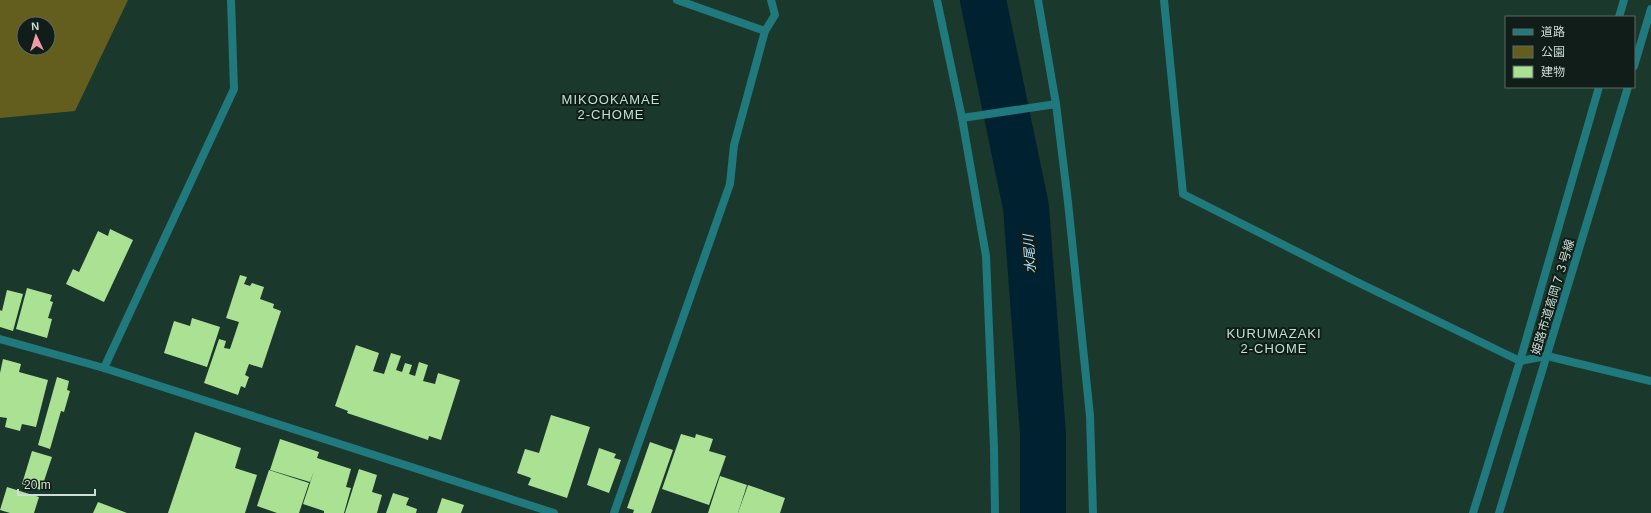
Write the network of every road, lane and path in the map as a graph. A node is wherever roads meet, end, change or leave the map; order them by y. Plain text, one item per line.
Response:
1 (231, 0) edge
2 (677, 0) edge
3 (771, 0) edge
4 (937, 0) edge
5 (1038, 0) edge
6 (1164, 0) edge
7 (1624, 0) edge
8 (1651, 9) edge
9 (1619, 16) edge
10 (765, 31) junction
11 (1635, 63) edge
12 (1599, 88) edge
13 (1628, 88) edge
14 (1056, 104) junction
15 (962, 118) junction
16 (0, 339) edge
17 (1548, 356) junction
18 (1520, 361) junction
19 (104, 368) junction
20 (1651, 381) edge
21 (554, 513) edge
22 (614, 513) edge
23 (994, 513) edge
24 (1093, 513) edge
25 (1473, 513) edge
26 (1499, 513) edge

1 - 19 street
2 - 10 street
3 - 10 street
4 - 15 street
5 - 14 street
6 - 18 street
7 - 9 street
8 - 11 street
10 - 22 street
12 - 18 street, 姫路市道高岡７３号線
13 - 17 street, 姫路市道高岡７３号線
14 - 15 street
14 - 24 street
15 - 23 street
16 - 19 street
17 - 18 street
17 - 20 street
17 - 26 street, 姫路市道高岡７３号線
18 - 25 street, 姫路市道高岡７３号線
19 - 21 street

